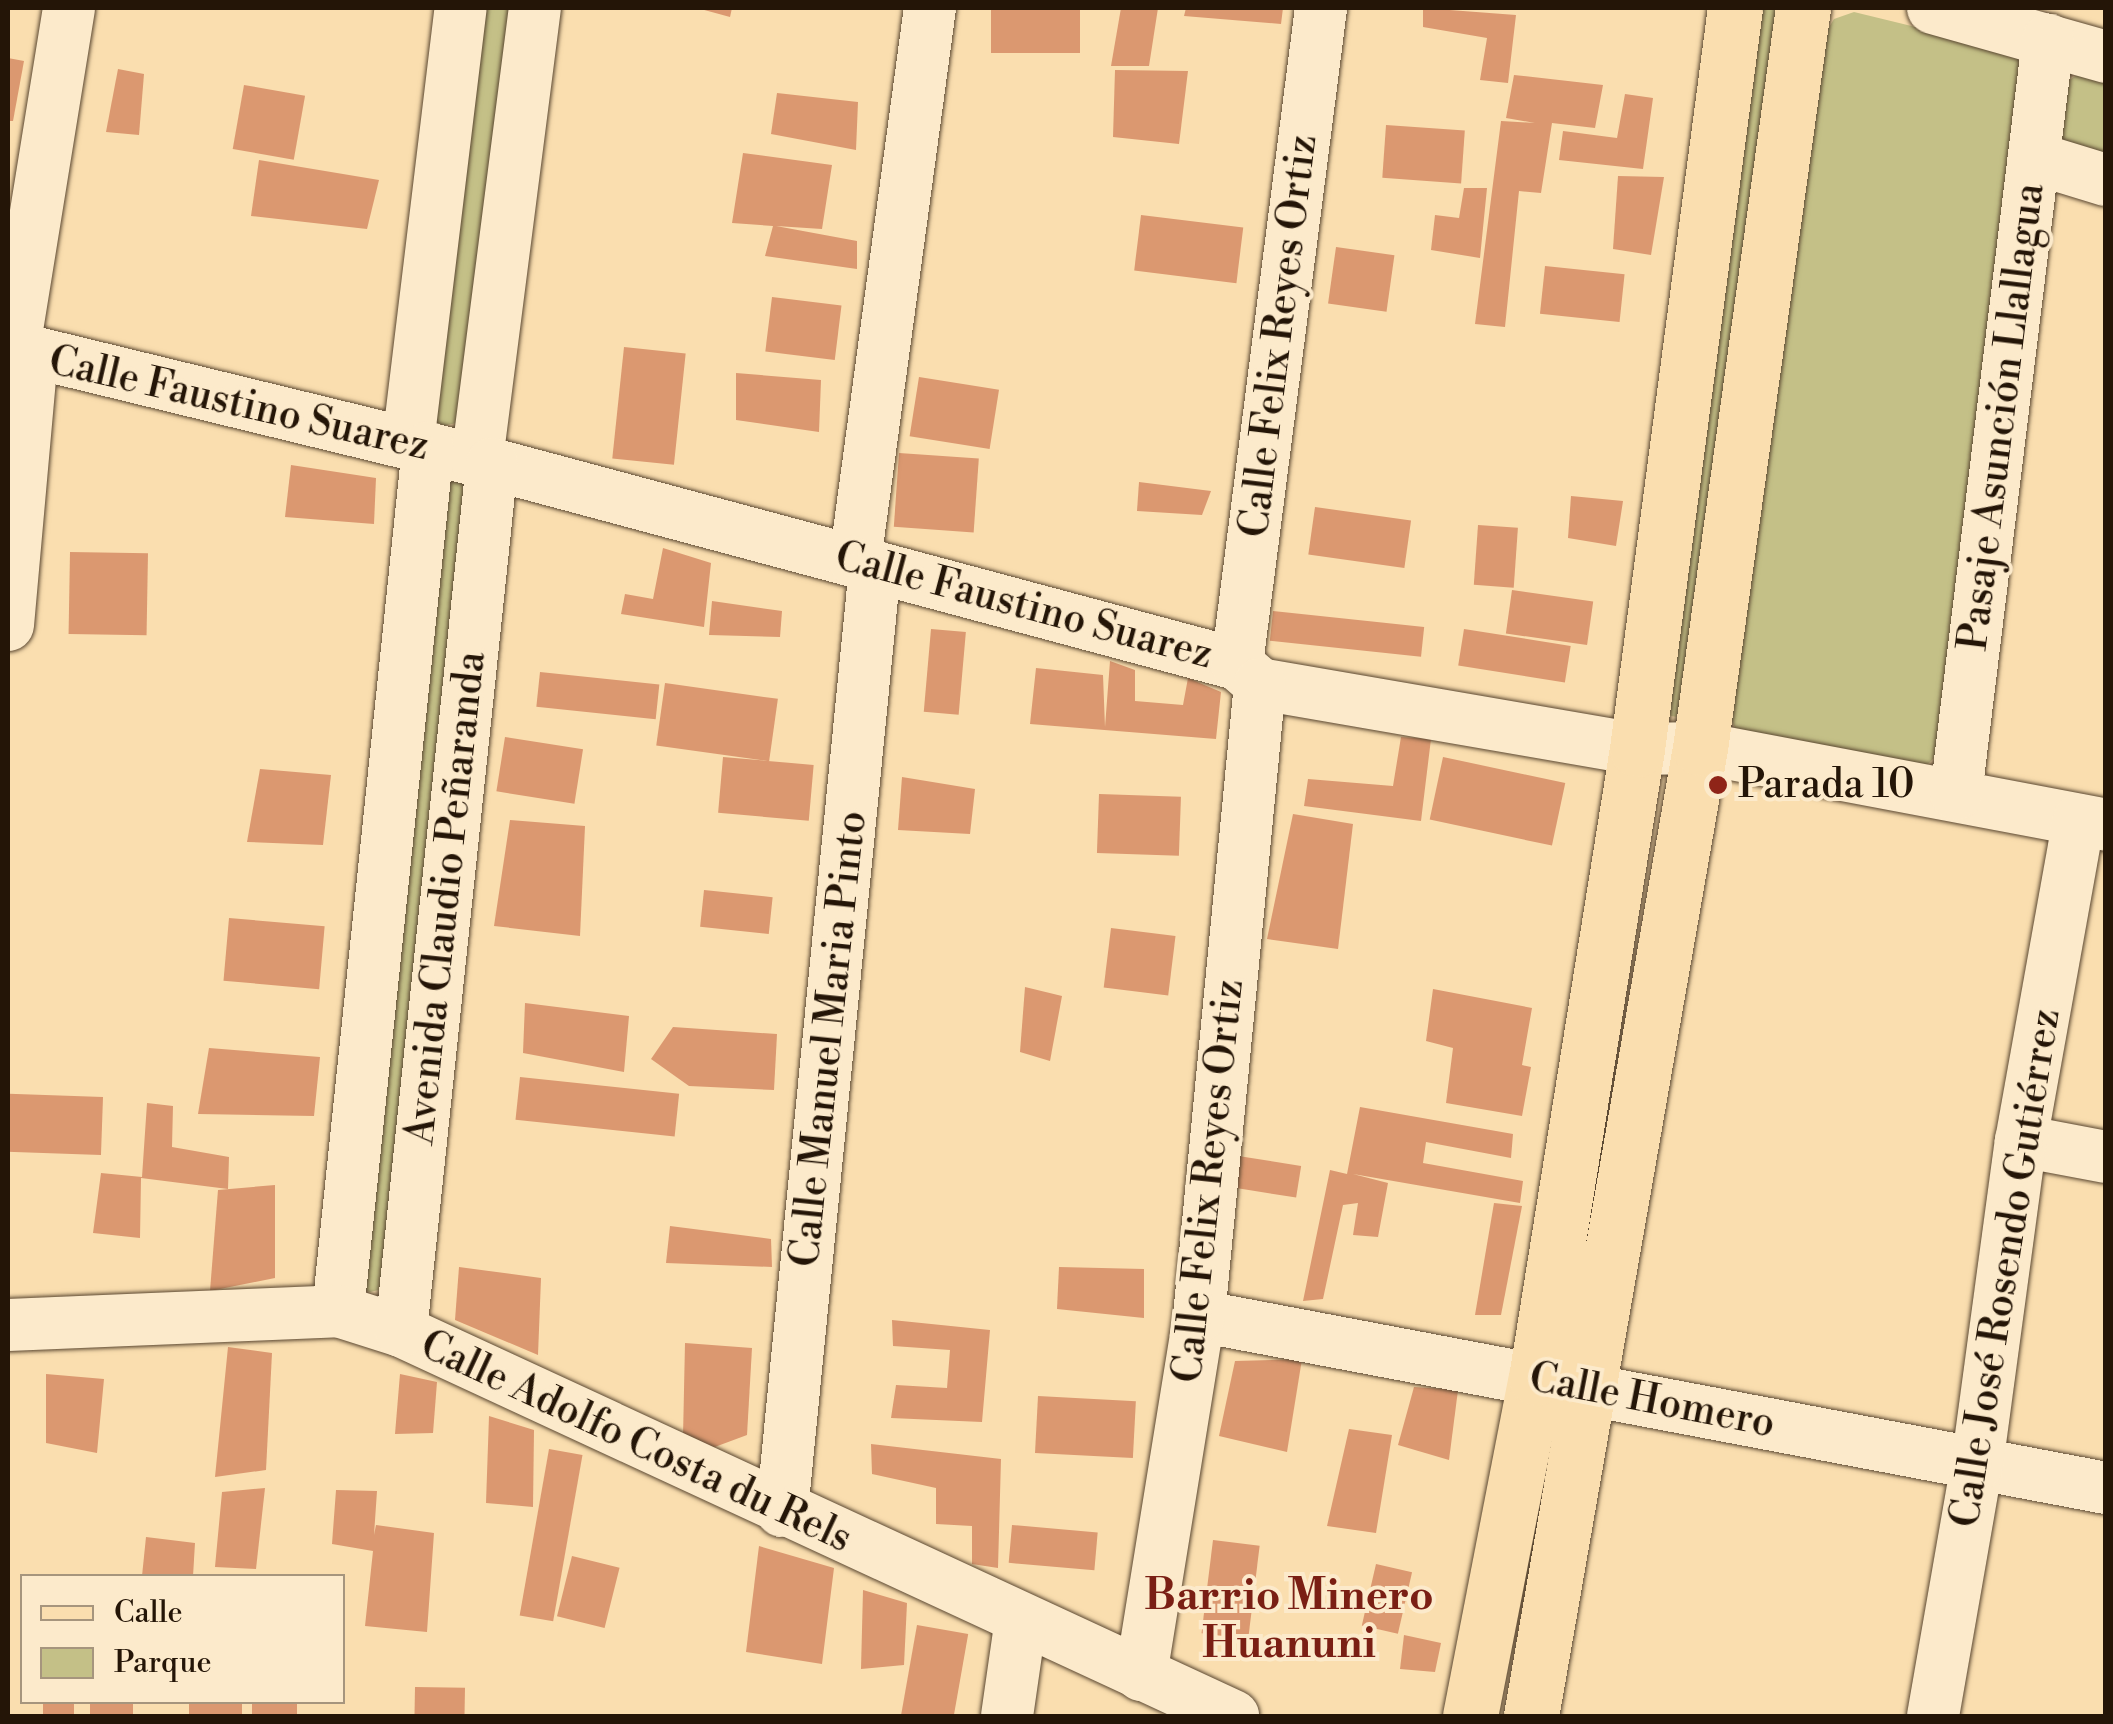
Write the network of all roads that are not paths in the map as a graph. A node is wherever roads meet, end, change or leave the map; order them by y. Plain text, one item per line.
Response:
1 (69, 8) edge
2 (461, 8) edge
3 (535, 8) edge
4 (930, 8) edge
5 (1321, 8) edge
6 (1735, 8) edge
7 (1804, 8) edge
8 (1933, 8) edge
9 (2048, 40) junction
10 (2106, 57) edge
11 (2034, 158) junction
12 (2106, 180) edge
13 (18, 350) edge
14 (451, 454) junction
15 (865, 564) junction
16 (8, 625) edge
17 (1248, 674) junction
18 (1700, 748) junction
19 (1637, 749) junction
20 (1956, 794) junction
21 (2092, 822) edge
22 (2022, 1141) junction
23 (2106, 1157) edge
24 (338, 1311) junction
25 (1199, 1316) junction
26 (8, 1325) edge
27 (400, 1332) junction
28 (1536, 1378) junction
29 (1590, 1386) junction
30 (1977, 1465) junction
31 (2106, 1488) edge
32 (782, 1511) junction
33 (1021, 1619) junction
34 (1141, 1675) junction
35 (1007, 1716) edge
36 (1233, 1716) edge
37 (1470, 1716) edge
38 (1532, 1716) edge
39 (1932, 1716) edge

1 - 13 street
2 - 14 street, Avenida Claudio Peñaranda
3 - 14 street, Avenida Claudio Peñaranda
4 - 15 street, Calle Manuel Maria Pinto
5 - 17 street, Calle Felix Reyes Ortiz
6 - 19 main road
7 - 18 main road
8 - 9 street
9 - 10 street
9 - 11 street, Pasaje Asunción Llallagua
11 - 12 street
11 - 20 street, Pasaje Asunción Llallagua
13 - 14 street, Calle Faustino Suarez
13 - 16 street
14 - 15 street, Calle Faustino Suarez
14 - 24 street, Avenida Claudio Peñaranda
14 - 27 street, Avenida Claudio Peñaranda
15 - 17 street, Calle Faustino Suarez
15 - 32 street, Calle Manuel Maria Pinto
17 - 19 street, Calle Faustino Suarez
17 - 25 street, Calle Felix Reyes Ortiz
18 - 19 street, Calle Faustino Suarez
18 - 20 street, Calle Faustino Suarez
18 - 29 main road
19 - 28 main road
20 - 21 street, Calle Faustino Suarez
21 - 22 street, Calle José Rosendo Gutiérrez
22 - 23 street
22 - 30 street, Calle José Rosendo Gutiérrez
24 - 26 street, Calle Adolfo Costa du Rels
24 - 27 street, Calle Adolfo Costa du Rels
25 - 28 street, Calle Homero
25 - 34 street, Calle Felix Reyes Ortiz
27 - 32 street, Calle Adolfo Costa du Rels
28 - 29 street, Calle Homero
28 - 37 main road
29 - 30 street, Calle Homero
29 - 38 main road
30 - 31 street, Calle Homero
30 - 39 street, Calle José Rosendo Gutiérrez
32 - 33 street, Calle Adolfo Costa du Rels
33 - 34 street, Calle Adolfo Costa du Rels
33 - 35 street
34 - 36 street, Calle Adolfo Costa du Rels

